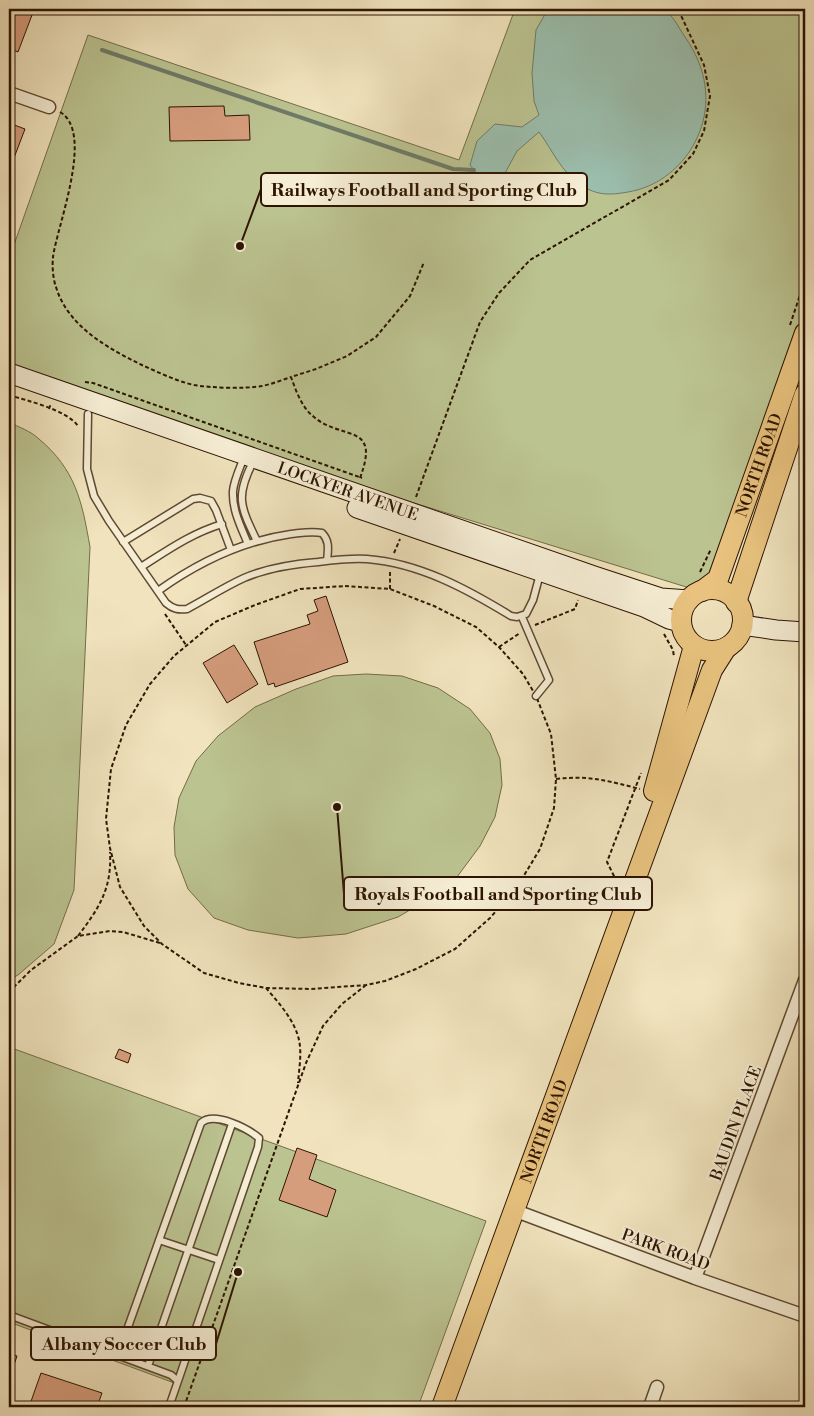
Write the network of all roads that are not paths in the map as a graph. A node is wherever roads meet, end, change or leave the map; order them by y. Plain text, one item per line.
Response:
1 (9, 93) edge
2 (48, 107) road end
3 (796, 332) edge
4 (9, 373) edge
5 (9, 386) edge
6 (805, 394) edge
7 (88, 414) junction
8 (247, 463) junction
9 (407, 519) junction
10 (222, 524) junction
11 (257, 541) junction
12 (124, 542) junction
13 (248, 544) junction
14 (231, 550) junction
15 (328, 561) junction
16 (543, 566) junction
17 (141, 568) junction
18 (696, 588) junction
19 (158, 592) junction
20 (736, 602) junction
21 (522, 616) junction
22 (675, 620) junction
23 (742, 625) junction
24 (805, 632) edge
25 (694, 646) junction
26 (726, 648) junction
27 (536, 696) road end
28 (643, 854) junction
29 (805, 980) edge
30 (232, 1124) junction
31 (516, 1211) junction
32 (159, 1240) junction
33 (188, 1250) junction
34 (219, 1260) junction
35 (695, 1278) junction
36 (9, 1315) edge
37 (805, 1316) edge
38 (118, 1355) junction
39 (148, 1366) junction
40 (178, 1381) junction
41 (657, 1387) dead end
42 (169, 1407) edge
43 (442, 1407) edge
44 (650, 1407) edge

1 - 2 street
3 - 18 main road, NORTH ROAD
4 - 8 main road, LOCKYER AVENUE
5 - 7 main road, LOCKYER AVENUE
6 - 20 main road, NORTH ROAD
7 - 8 main road, LOCKYER AVENUE
7 - 12 lane
8 - 9 main road, LOCKYER AVENUE
8 - 9 main road, LOCKYER AVENUE
8 - 11 lane
8 - 13 lane
9 - 16 main road, LOCKYER AVENUE
10 - 12 lane
10 - 14 lane
10 - 17 lane
11 - 13 lane
11 - 15 lane
12 - 17 lane
13 - 14 lane
14 - 19 lane
15 - 19 lane
15 - 21 lane
16 - 18 main road, LOCKYER AVENUE
16 - 21 lane
16 - 22 main road, LOCKYER AVENUE
17 - 19 lane
18 - 20 main road
18 - 22 main road
20 - 23 main road
21 - 27 lane
22 - 25 main road
23 - 24 main road
23 - 26 main road
25 - 26 main road
25 - 28 main road, NORTH ROAD
26 - 28 main road, NORTH ROAD
28 - 31 main road, NORTH ROAD
29 - 35 street, BAUDIN PLACE
30 - 32 lane
30 - 33 lane
30 - 34 lane
31 - 35 street, PARK ROAD
31 - 43 main road, NORTH ROAD
32 - 33 lane
32 - 38 lane
33 - 34 lane
33 - 39 lane
34 - 40 lane
35 - 37 street, PARK ROAD
36 - 38 lane
38 - 39 lane
39 - 40 lane
40 - 42 lane
41 - 44 street

